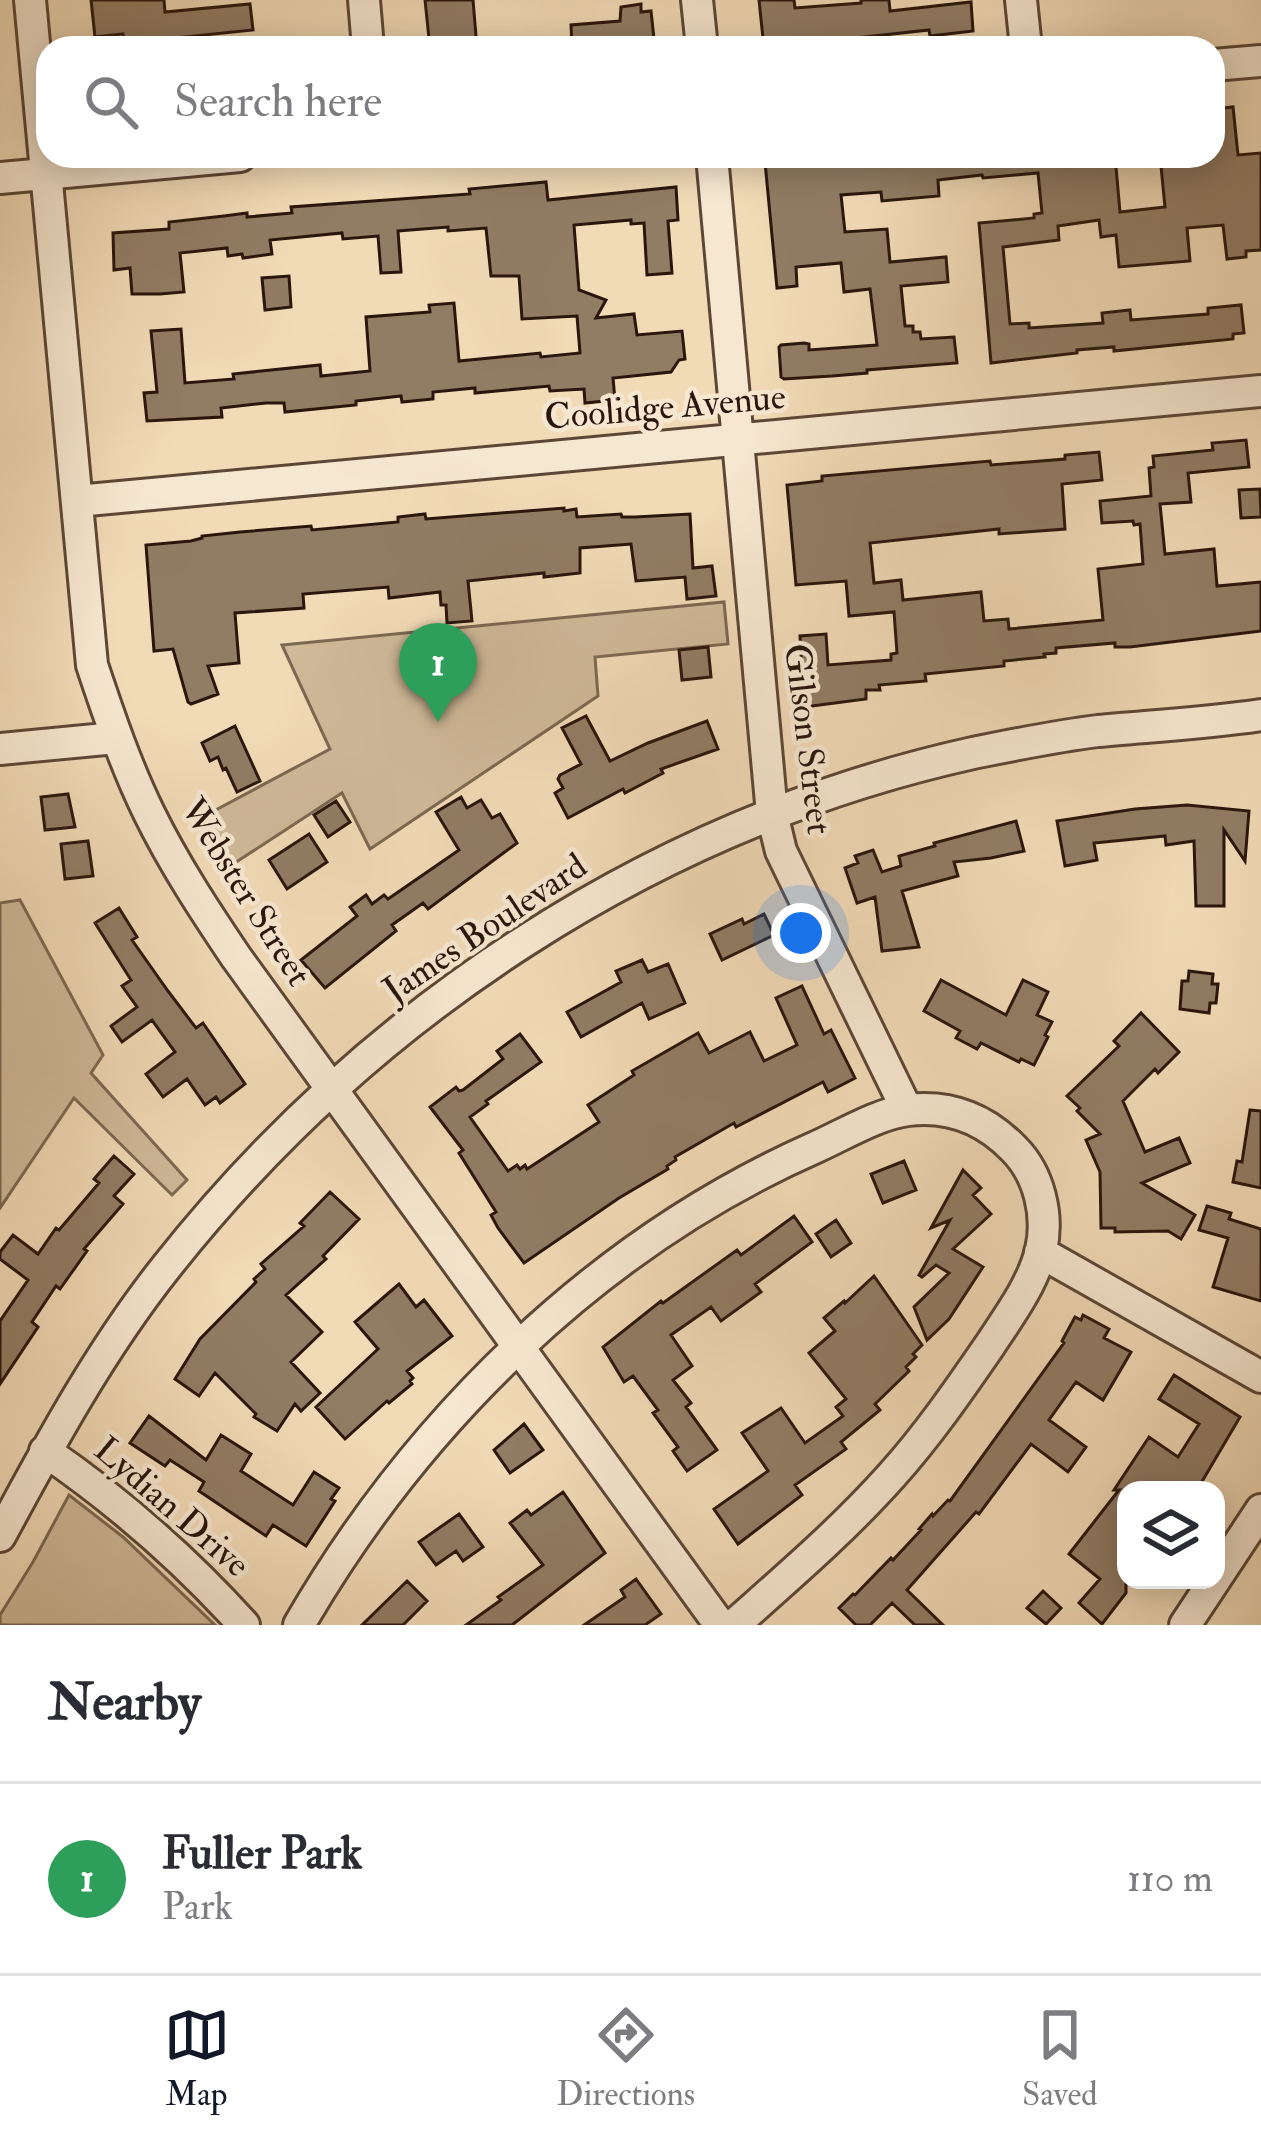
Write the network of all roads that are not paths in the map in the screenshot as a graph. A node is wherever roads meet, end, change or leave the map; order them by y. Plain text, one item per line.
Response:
1 (30, 0) edge
2 (364, 0) edge
3 (697, 0) edge
4 (1022, 0) edge
5 (367, 36) edge
6 (701, 36) edge
7 (1025, 36) edge
8 (36, 61) edge
9 (1261, 61) edge
10 (1225, 64) edge
11 (46, 168) edge
12 (111, 168) edge
13 (713, 168) edge
14 (47, 174) junction
15 (0, 178) edge
16 (1261, 391) edge
17 (738, 440) junction
18 (77, 501) junction
19 (1252, 722) edge
20 (116, 738) junction
21 (0, 749) edge
22 (772, 814) junction
23 (331, 1088) junction
24 (907, 1110) junction
25 (1040, 1252) junction
26 (519, 1347) junction
27 (1261, 1376) edge
28 (45, 1451) junction
29 (1261, 1510) edge
30 (0, 1537) edge
31 (244, 1625) edge
32 (299, 1625) edge
33 (720, 1625) edge
34 (734, 1625) edge
35 (1185, 1625) edge

1 - 8 street, Webster Street
2 - 5 street
3 - 6 street
4 - 7 street
9 - 10 street
11 - 14 street, Webster Street
12 - 14 street
13 - 17 street, Gilson Street
14 - 15 street
14 - 18 street, Webster Street
16 - 17 street, Coolidge Avenue
17 - 18 street, Coolidge Avenue
17 - 22 street, Gilson Street
18 - 20 street, Webster Street
19 - 22 street, James Boulevard
20 - 21 street
20 - 23 street, Webster Street
22 - 23 street, James Boulevard
22 - 24 street, Gilson Street
23 - 26 street, Webster Street
23 - 28 street, James Boulevard
24 - 25 street
24 - 26 street
25 - 27 street
25 - 34 street
26 - 32 street
26 - 33 street, Webster Street
28 - 30 street, James Boulevard
28 - 31 street, Lydian Drive
29 - 35 street

